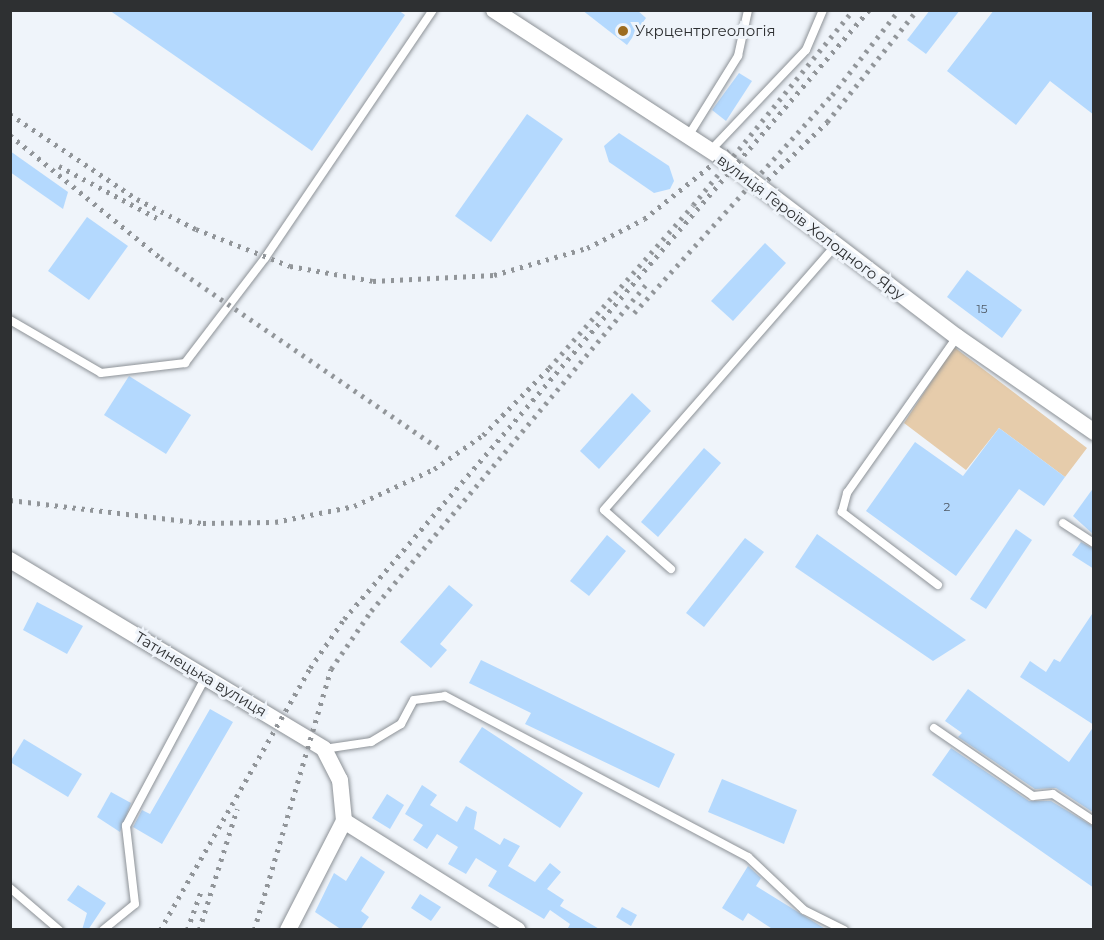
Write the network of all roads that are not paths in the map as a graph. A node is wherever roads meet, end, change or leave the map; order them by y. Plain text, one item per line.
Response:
1 (433, 10) edge
2 (494, 10) edge
3 (748, 10) edge
4 (823, 10) edge
5 (687, 138) junction
6 (710, 151) junction
7 (834, 246) junction
8 (10, 320) edge
9 (957, 337) junction
10 (1094, 432) edge
11 (1063, 523) dead end
12 (1094, 543) edge
13 (10, 560) edge
14 (670, 569) dead end
15 (938, 585) dead end
16 (206, 675) junction
17 (934, 728) dead end
18 (324, 748) junction
19 (344, 821) junction
20 (1094, 821) edge
21 (10, 888) edge
22 (58, 930) edge
23 (103, 930) edge
24 (288, 930) edge
25 (518, 930) edge
26 (844, 930) edge

1 - 8 lane
2 - 5 street, вулиця Героїв Холодного Яру
3 - 5 lane
4 - 6 lane
5 - 6 street, вулиця Героїв Холодного Яру
6 - 7 street, вулиця Героїв Холодного Яру
7 - 9 street, вулиця Героїв Холодного Яру
7 - 14 lane
9 - 10 street, вулиця Героїв Холодного Яру
9 - 15 lane
11 - 12 lane
13 - 16 street, Татинецька вулиця
16 - 18 street, Татинецька вулиця
16 - 23 lane
17 - 20 lane
18 - 19 street
18 - 26 lane
19 - 24 street
19 - 25 street
21 - 22 lane

